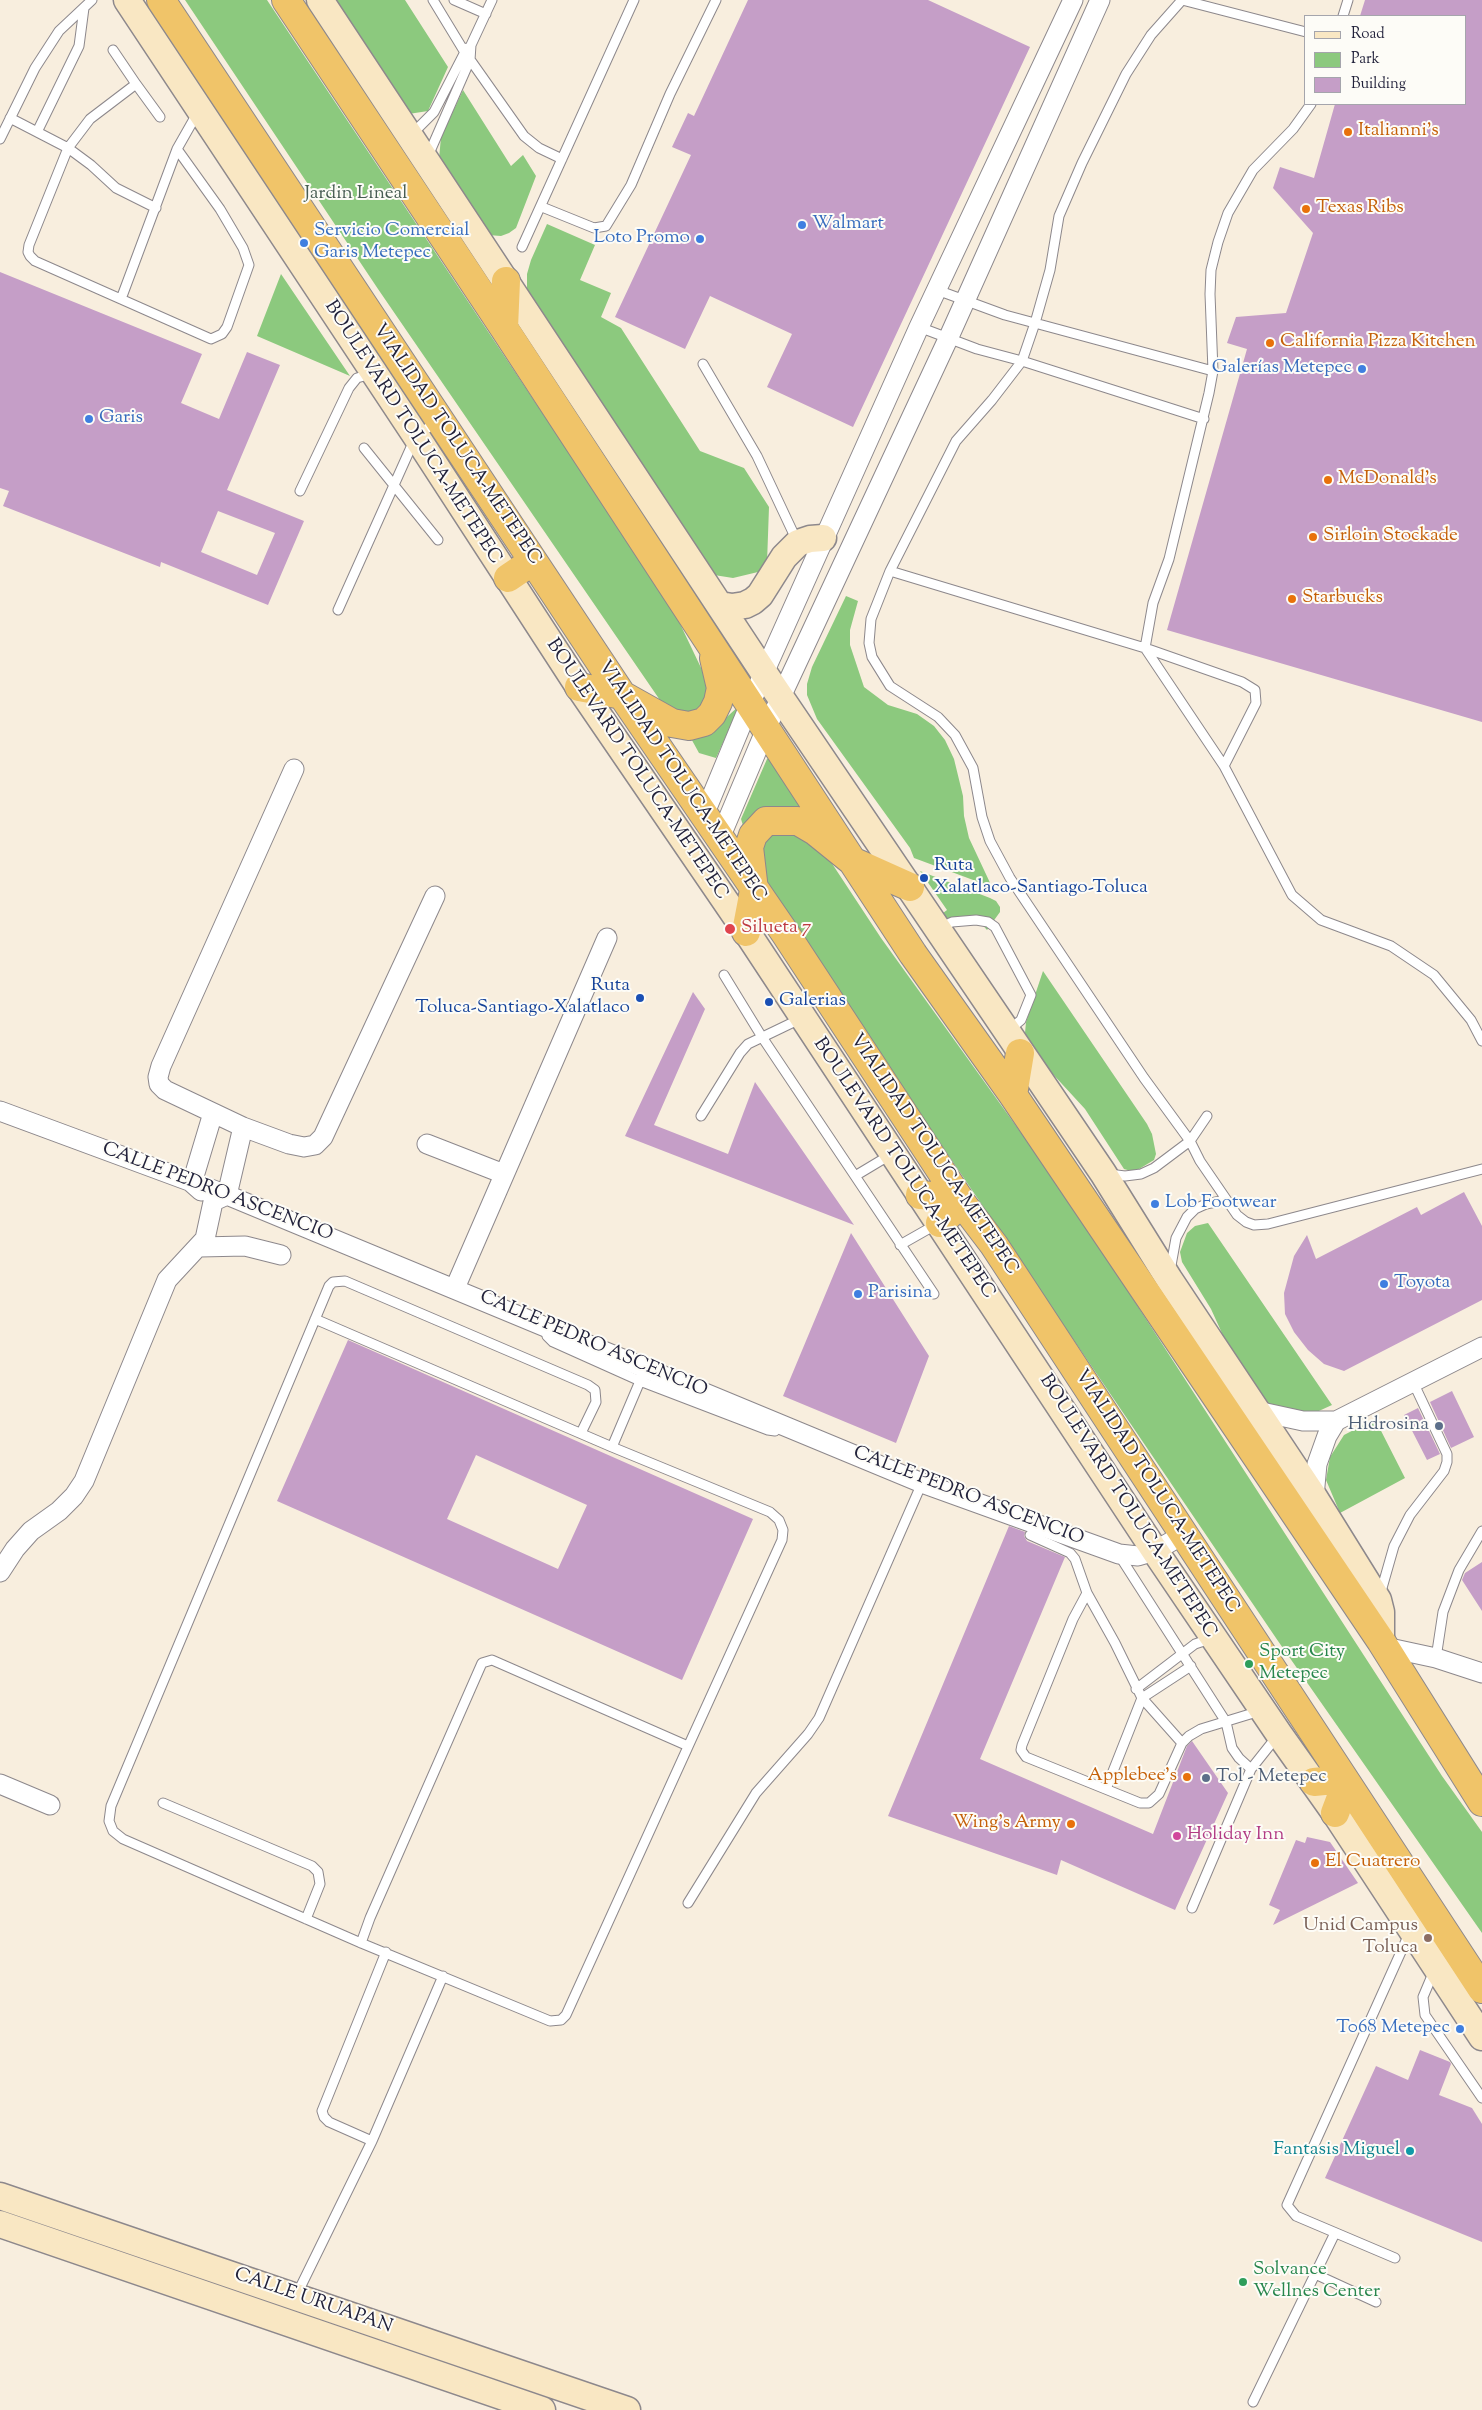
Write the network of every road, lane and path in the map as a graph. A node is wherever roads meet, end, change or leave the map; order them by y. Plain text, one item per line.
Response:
1 (92, 0) edge
2 (127, 0) edge
3 (161, 0) edge
4 (286, 0) edge
5 (320, 0) edge
6 (433, 0) edge
7 (454, 0) edge
8 (492, 0) edge
9 (634, 0) edge
10 (716, 0) edge
11 (1073, 0) edge
12 (1100, 0) edge
13 (1182, 0) edge
14 (1348, 0) edge
15 (84, 8) junction
16 (486, 14) junction
17 (1343, 15) edge
18 (1304, 31) edge
19 (468, 48) junction
20 (113, 50) dead end
21 (470, 60) junction
22 (136, 84) junction
23 (1310, 105) edge
24 (199, 111) junction
25 (160, 117) dead end
26 (10, 118) junction
27 (37, 132) junction
28 (406, 133) junction
29 (0, 139) edge
30 (68, 148) junction
31 (177, 149) junction
32 (562, 159) junction
33 (426, 161) junction
34 (542, 207) junction
35 (156, 208) junction
36 (522, 247) dead end
37 (506, 281) junction
38 (938, 290) junction
39 (120, 298) junction
40 (965, 301) junction
41 (1035, 323) junction
42 (919, 327) junction
43 (504, 328) junction
44 (948, 339) junction
45 (1022, 361) junction
46 (703, 364) dead end
47 (1213, 371) junction
48 (373, 373) junction
49 (1204, 419) junction
50 (440, 420) junction
51 (416, 436) junction
52 (364, 448) dead end
53 (394, 485) junction
54 (300, 491) dead end
55 (823, 538) junction
56 (438, 540) dead end
57 (798, 543) junction
58 (533, 561) junction
59 (890, 571) junction
60 (508, 578) junction
61 (720, 605) junction
62 (338, 610) dead end
63 (712, 647) junction
64 (1145, 648) junction
65 (596, 656) junction
66 (764, 673) junction
67 (578, 685) junction
68 (622, 695) junction
69 (780, 698) junction
70 (750, 704) junction
71 (766, 729) junction
72 (1224, 766) junction
73 (294, 769) dead end
74 (704, 816) junction
75 (815, 831) junction
76 (720, 838) junction
77 (852, 861) junction
78 (910, 887) junction
79 (754, 890) junction
80 (435, 896) dead end
81 (938, 928) junction
82 (785, 933) junction
83 (748, 934) junction
84 (607, 938) dead end
85 (913, 954) junction
86 (724, 975) dead end
87 (803, 1018) junction
88 (762, 1037) junction
89 (1482, 1041) edge
90 (1013, 1043) junction
91 (1013, 1095) junction
92 (0, 1111) edge
93 (213, 1113) junction
94 (701, 1116) dead end
95 (1207, 1116) dead end
96 (243, 1127) junction
97 (1190, 1141) junction
98 (428, 1144) dead end
99 (893, 1154) junction
100 (1482, 1169) edge
101 (1103, 1173) junction
102 (504, 1174) junction
103 (855, 1176) junction
104 (192, 1183) junction
105 (920, 1195) junction
106 (220, 1198) junction
107 (1226, 1200) junction
108 (961, 1201) junction
109 (940, 1222) junction
110 (900, 1245) junction
111 (200, 1247) junction
112 (282, 1255) dead end
113 (1169, 1279) junction
114 (456, 1288) junction
115 (934, 1294) dead end
116 (316, 1319) junction
117 (1482, 1347) edge
118 (643, 1374) junction
119 (1413, 1382) junction
120 (1257, 1411) junction
121 (1336, 1421) junction
122 (582, 1434) junction
123 (612, 1447) junction
124 (922, 1483) junction
125 (1314, 1497) junction
126 (1482, 1531) edge
127 (1184, 1534) junction
128 (1030, 1535) dead end
129 (1155, 1551) junction
130 (1119, 1554) junction
131 (0, 1572) edge
132 (1086, 1593) junction
133 (1378, 1600) junction
134 (1214, 1638) junction
135 (1383, 1644) junction
136 (1184, 1654) junction
137 (1436, 1658) junction
138 (1191, 1666) junction
139 (1482, 1673) edge
140 (1136, 1689) junction
141 (1142, 1698) junction
142 (1263, 1710) junction
143 (1226, 1722) junction
144 (1279, 1734) junction
145 (1182, 1743) junction
146 (688, 1746) junction
147 (1250, 1769) junction
148 (1314, 1782) junction
149 (1345, 1782) junction
150 (0, 1784) edge
151 (1106, 1789) junction
152 (1482, 1802) edge
153 (163, 1803) dead end
154 (50, 1805) dead end
155 (1336, 1813) junction
156 (688, 1903) dead end
157 (1192, 1908) dead end
158 (306, 1919) junction
159 (1412, 1930) junction
160 (361, 1943) junction
161 (386, 1952) junction
162 (1436, 1967) junction
163 (443, 1976) junction
164 (1482, 1989) edge
165 (1482, 2037) edge
166 (1482, 2098) edge
167 (372, 2141) junction
168 (0, 2196) edge
169 (0, 2224) edge
170 (1335, 2233) junction
171 (1395, 2258) dead end
172 (1315, 2274) junction
173 (296, 2296) junction
174 (1376, 2302) dead end
175 (442, 2346) junction
176 (430, 2371) junction
177 (1253, 2402) dead end
178 (542, 2410) edge
179 (626, 2410) edge

1 - 15 lane
2 - 24 main road, BOULEVARD TOLUCA-METEPEC
3 - 50 highway, VIALIDAD TOLUCA-METEPEC
4 - 43 highway
5 - 28 main road
6 - 19 lane
7 - 16 lane
8 - 16 lane
9 - 32 lane
10 - 34 lane
11 - 38 street
12 - 40 street
13 - 18 lane
13 - 41 lane
14 - 17 lane
15 - 26 lane
15 - 27 lane
16 - 19 lane
19 - 21 lane
19 - 28 lane
20 - 22 lane
21 - 32 lane
21 - 33 lane
22 - 25 lane
22 - 30 lane
23 - 47 lane
24 - 31 lane
24 - 48 main road, BOULEVARD TOLUCA-METEPEC
26 - 27 lane
26 - 29 lane
27 - 30 lane
28 - 33 main road
30 - 35 lane
30 - 39 lane
31 - 35 lane
31 - 39 lane
32 - 34 lane
33 - 37 main road
34 - 36 lane
35 - 39 lane
37 - 43 highway
37 - 61 main road
38 - 40 lane
38 - 42 street
40 - 41 lane
40 - 44 street
41 - 45 lane
41 - 47 lane
42 - 44 lane
42 - 55 street
43 - 63 highway
44 - 45 lane
44 - 69 street
45 - 49 lane
45 - 59 lane
46 - 57 lane
47 - 49 lane
48 - 51 main road, BOULEVARD TOLUCA-METEPEC
48 - 54 lane
49 - 64 lane
50 - 51 lane
50 - 58 highway, VIALIDAD TOLUCA-METEPEC
51 - 53 lane
51 - 60 main road, BOULEVARD TOLUCA-METEPEC
52 - 53 lane
53 - 56 lane
53 - 62 lane
55 - 57 main road
55 - 66 street
57 - 61 main road
58 - 60 highway
58 - 65 highway, VIALIDAD TOLUCA-METEPEC
59 - 64 lane
59 - 97 lane
60 - 67 main road, BOULEVARD TOLUCA-METEPEC
61 - 66 main road
63 - 68 highway
63 - 70 highway
64 - 72 lane
64 - 72 lane
65 - 67 highway
65 - 68 highway, VIALIDAD TOLUCA-METEPEC
66 - 69 main road
66 - 70 street
67 - 68 highway
67 - 83 main road, BOULEVARD TOLUCA-METEPEC
68 - 74 highway, VIALIDAD TOLUCA-METEPEC
69 - 71 street
69 - 78 main road
70 - 71 highway
70 - 74 street
71 - 76 street
71 - 77 highway
72 - 89 lane
73 - 93 street
74 - 76 highway, VIALIDAD TOLUCA-METEPEC
75 - 77 highway
75 - 79 highway
75 - 85 highway
76 - 79 highway, VIALIDAD TOLUCA-METEPEC
77 - 78 highway
77 - 85 highway
78 - 81 main road
79 - 82 highway, VIALIDAD TOLUCA-METEPEC
79 - 83 highway
80 - 96 street
81 - 90 main road
81 - 90 lane
82 - 83 highway
82 - 108 highway, VIALIDAD TOLUCA-METEPEC
83 - 87 main road, BOULEVARD TOLUCA-METEPEC
84 - 102 street
85 - 91 highway
86 - 88 lane
87 - 88 lane
87 - 99 main road, BOULEVARD TOLUCA-METEPEC
88 - 94 lane
88 - 103 lane
90 - 91 highway
90 - 101 main road
91 - 135 highway
92 - 104 street, CALLE PEDRO ASCENCIO
93 - 96 street
93 - 104 street
95 - 97 lane
96 - 106 street
97 - 101 lane
97 - 107 lane
98 - 102 street
99 - 103 lane
99 - 105 main road, BOULEVARD TOLUCA-METEPEC
100 - 107 lane
101 - 113 main road
102 - 114 street
103 - 110 lane
104 - 106 street, CALLE PEDRO ASCENCIO
105 - 108 highway
105 - 109 main road, BOULEVARD TOLUCA-METEPEC
106 - 111 street
106 - 114 street, CALLE PEDRO ASCENCIO
107 - 113 lane
108 - 109 highway
108 - 127 highway, VIALIDAD TOLUCA-METEPEC
109 - 110 lane
109 - 129 main road, BOULEVARD TOLUCA-METEPEC
110 - 115 lane
111 - 112 street
111 - 131 street
113 - 120 main road
114 - 118 street, CALLE PEDRO ASCENCIO
116 - 122 lane
116 - 122 lane
116 - 158 lane
117 - 119 street
118 - 123 lane
118 - 124 street, CALLE PEDRO ASCENCIO
119 - 121 street
119 - 133 lane
120 - 121 street
120 - 125 main road
121 - 125 street
122 - 123 lane
123 - 146 lane
124 - 130 street, CALLE PEDRO ASCENCIO
124 - 156 lane
125 - 133 main road
126 - 137 lane
127 - 129 street, CALLE PEDRO ASCENCIO
127 - 149 highway, VIALIDAD TOLUCA-METEPEC
128 - 132 lane
129 - 130 street, CALLE PEDRO ASCENCIO
129 - 134 main road, BOULEVARD TOLUCA-METEPEC
130 - 136 lane
132 - 140 lane
132 - 151 lane
133 - 135 main road
134 - 136 lane
134 - 142 main road, BOULEVARD TOLUCA-METEPEC
135 - 137 street
135 - 152 highway
136 - 138 lane
136 - 140 lane
137 - 139 street
138 - 141 lane
138 - 143 lane
140 - 141 lane
141 - 145 lane
141 - 151 lane
142 - 143 lane
142 - 144 main road, BOULEVARD TOLUCA-METEPEC
143 - 145 lane
143 - 147 lane
144 - 147 lane
144 - 148 main road, BOULEVARD TOLUCA-METEPEC
145 - 151 lane
146 - 160 lane
146 - 163 lane
147 - 157 lane
148 - 149 highway
148 - 155 main road, BOULEVARD TOLUCA-METEPEC
149 - 155 highway
149 - 164 highway, VIALIDAD TOLUCA-METEPEC
150 - 154 street
153 - 158 lane
155 - 159 main road, BOULEVARD TOLUCA-METEPEC
158 - 160 lane
159 - 162 main road, BOULEVARD TOLUCA-METEPEC
159 - 170 lane
160 - 161 lane
161 - 163 lane
161 - 167 lane
162 - 165 main road, BOULEVARD TOLUCA-METEPEC
162 - 166 lane
163 - 167 lane
167 - 173 lane
168 - 173 main road, CALLE URUAPAN
169 - 176 main road, CALLE URUAPAN
170 - 171 lane
170 - 172 lane
172 - 174 lane
172 - 177 lane
173 - 175 main road, CALLE URUAPAN
175 - 176 main road
175 - 179 main road, CALLE URUAPAN
176 - 178 main road, CALLE URUAPAN

